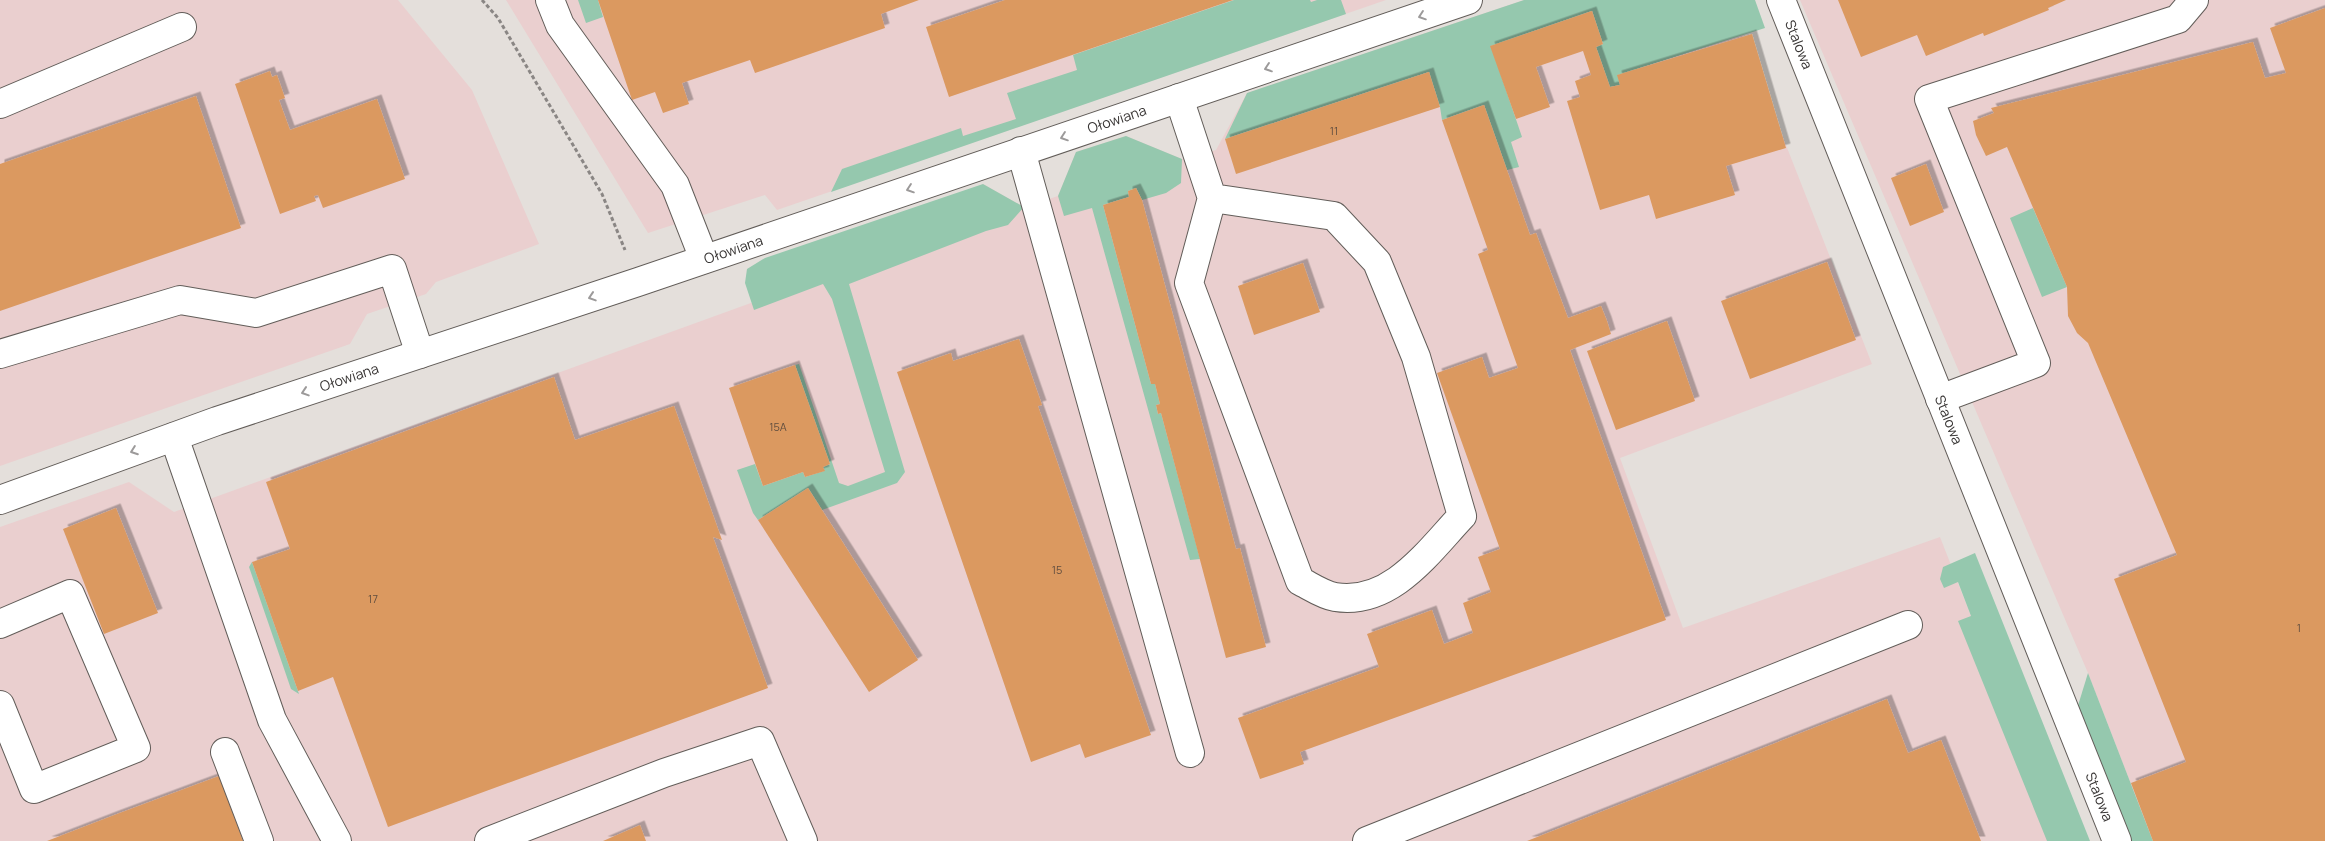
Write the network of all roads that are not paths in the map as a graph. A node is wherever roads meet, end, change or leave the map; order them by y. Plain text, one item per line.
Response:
1 (550, 0) edge
2 (1468, 0) edge
3 (1781, 0) edge
4 (2194, 0) edge
5 (182, 27) dead end
6 (1179, 98) junction
7 (0, 104) edge
8 (1021, 151) junction
9 (1212, 198) junction
10 (704, 259) junction
11 (0, 354) edge
12 (420, 354) junction
13 (1940, 399) junction
14 (174, 437) junction
15 (0, 500) edge
16 (0, 624) edge
17 (1908, 625) dead end
18 (0, 705) edge
19 (225, 752) dead end
20 (1190, 753) dead end
21 (259, 841) edge
22 (337, 841) edge
23 (490, 841) edge
24 (804, 841) edge
25 (1367, 841) edge
26 (2117, 841) edge

1 - 10 street
2 -> 6 street, Ołowiana
3 - 13 street, Stalowa
4 - 13 street
5 - 7 street
6 -> 8 street, Ołowiana
6 - 9 street
8 -> 10 street, Ołowiana
8 - 20 street
9 - 9 street
10 -> 12 street, Ołowiana
11 - 12 street
12 -> 14 street, Ołowiana
13 - 26 street, Stalowa
14 -> 15 street, Ołowiana
14 - 22 street
16 - 18 street
17 - 25 street
19 - 21 street
23 - 24 street

